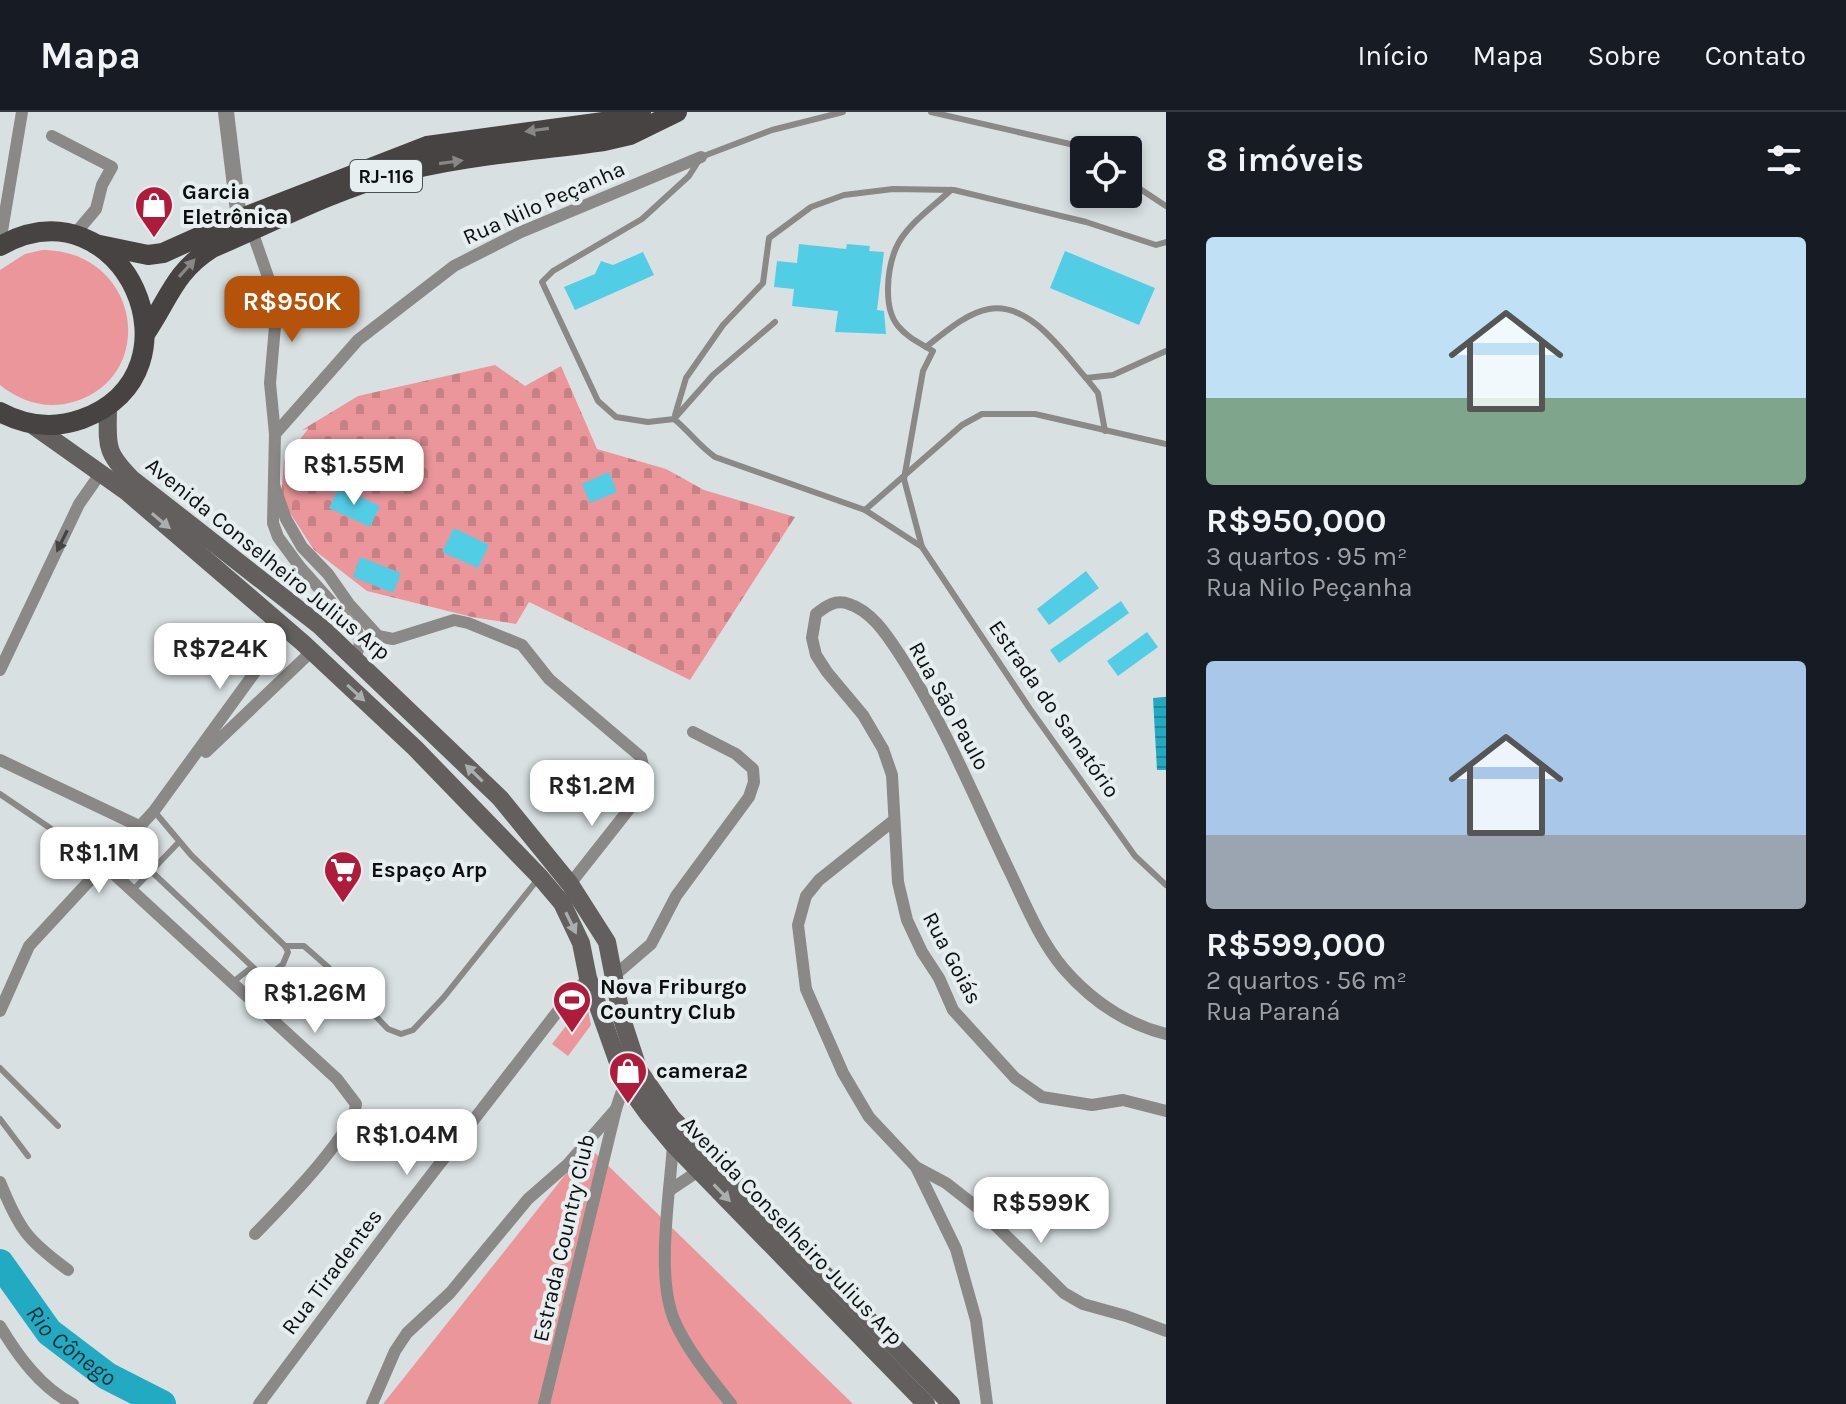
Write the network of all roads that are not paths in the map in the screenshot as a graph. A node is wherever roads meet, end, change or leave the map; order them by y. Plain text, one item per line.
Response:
1 (22, 112) edge
2 (226, 112) edge
3 (641, 112) edge
4 (677, 112) edge
5 (843, 112) edge
6 (931, 112) edge
7 (52, 136) dead end
8 (1070, 144) edge
9 (701, 157) junction
10 (951, 190) junction
11 (1142, 190) edge
12 (1166, 206) edge
13 (246, 225) junction
14 (74, 235) junction
15 (1166, 242) edge
16 (0, 244) edge
17 (95, 244) junction
18 (775, 322) dead end
19 (145, 334) junction
20 (926, 347) junction
21 (1166, 351) edge
22 (1086, 378) junction
23 (108, 405) junction
24 (0, 412) edge
25 (674, 419) junction
26 (31, 424) junction
27 (1105, 431) junction
28 (275, 434) junction
29 (1166, 444) edge
30 (100, 474) junction
31 (904, 479) junction
32 (274, 485) junction
33 (865, 510) junction
34 (922, 547) junction
35 (287, 628) junction
36 (312, 651) junction
37 (355, 658) junction
38 (0, 670) edge
39 (693, 732) dead end
40 (0, 760) edge
41 (183, 774) junction
42 (0, 794) edge
43 (154, 811) junction
44 (893, 821) junction
45 (139, 826) junction
46 (179, 842) junction
47 (103, 864) junction
48 (152, 872) junction
49 (540, 877) junction
50 (570, 884) junction
51 (1166, 885) edge
52 (133, 890) junction
53 (285, 946) junction
54 (252, 967) junction
55 (615, 975) junction
56 (588, 978) junction
57 (233, 982) junction
58 (0, 1011) edge
59 (1166, 1034) edge
60 (0, 1068) edge
61 (625, 1082) junction
62 (616, 1109) junction
63 (1166, 1111) edge
64 (0, 1119) edge
65 (58, 1126) dead end
66 (673, 1144) junction
67 (28, 1156) dead end
68 (916, 1167) junction
69 (700, 1170) junction
70 (0, 1182) edge
71 (670, 1190) junction
72 (255, 1234) dead end
73 (68, 1270) dead end
74 (0, 1326) edge
75 (1166, 1331) edge
76 (73, 1404) edge
77 (259, 1404) edge
78 (372, 1404) edge
79 (544, 1404) edge
80 (731, 1404) edge
81 (926, 1404) edge
82 (951, 1404) edge
83 (987, 1404) edge

1 - 16 street
2 - 13 street
3 -> 13 main road, RJ-116
13 -> 4 main road, RJ-116
5 - 9 lane
6 - 8 lane
7 - 14 street
9 - 25 lane
9 - 28 street, Rua Nilo Peçanha
10 - 15 lane
10 - 20 lane
10 - 25 lane
11 - 12 lane
13 - 17 main road, RJ-116
19 -> 13 main road, RJ-116
13 - 28 street
14 - 16 main road, RJ-116
14 - 17 main road, RJ-116
17 - 19 main road, RJ-116
18 - 25 lane
19 - 23 main road, RJ-116
20 - 22 lane
20 - 31 lane, Estrada do Sanatório
21 - 22 lane
22 - 27 lane
23 - 26 main road, RJ-116
23 - 37 main road, Avenida Conselheiro Julius Arp
24 - 26 main road, RJ-116
25 - 33 lane, Estrada do Sanatório
26 - 30 main road, Avenida Conselheiro Julius Arp
27 - 29 lane
27 - 31 lane
28 - 32 street
30 -> 35 main road, Avenida Conselheiro Julius Arp
30 -> 38 street
31 - 33 lane
31 - 34 lane, Estrada do Sanatório
32 - 37 street
32 - 50 street
33 - 34 lane, Estrada do Sanatório
34 - 51 lane, Estrada do Sanatório
35 - 36 main road, Avenida Conselheiro Julius Arp
35 - 41 street
36 - 41 street
36 -> 49 main road, Avenida Conselheiro Julius Arp
50 -> 37 main road, Avenida Conselheiro Julius Arp
39 - 55 street
40 - 45 street
41 - 43 street
42 - 47 lane
43 - 45 street
43 - 46 lane
44 - 59 street, Rua São Paulo
44 - 63 street, Rua Goiás
44 - 68 street
45 - 47 street
46 - 48 lane
46 - 53 lane
47 - 52 street
47 - 58 street
48 - 52 lane
48 - 54 lane
49 - 53 lane
49 -> 56 main road, Avenida Conselheiro Julius Arp
50 - 55 main road, Avenida Conselheiro Julius Arp
52 - 57 street
53 - 54 lane
54 - 57 lane
55 - 82 main road, Avenida Conselheiro Julius Arp
56 - 61 main road, Avenida Conselheiro Julius Arp
56 - 77 street, Rua Tiradentes
57 - 72 street
60 - 65 lane
61 - 62 street, Estrada Country Club
61 - 66 main road, Avenida Conselheiro Julius Arp
62 - 78 street
62 - 79 street, Estrada Country Club
64 - 67 lane
66 - 69 main road, Avenida Conselheiro Julius Arp
66 - 71 street
68 - 75 street
68 - 83 street
69 - 71 street
69 -> 81 main road, Avenida Conselheiro Julius Arp
70 - 73 street
71 - 80 street
74 - 76 street

